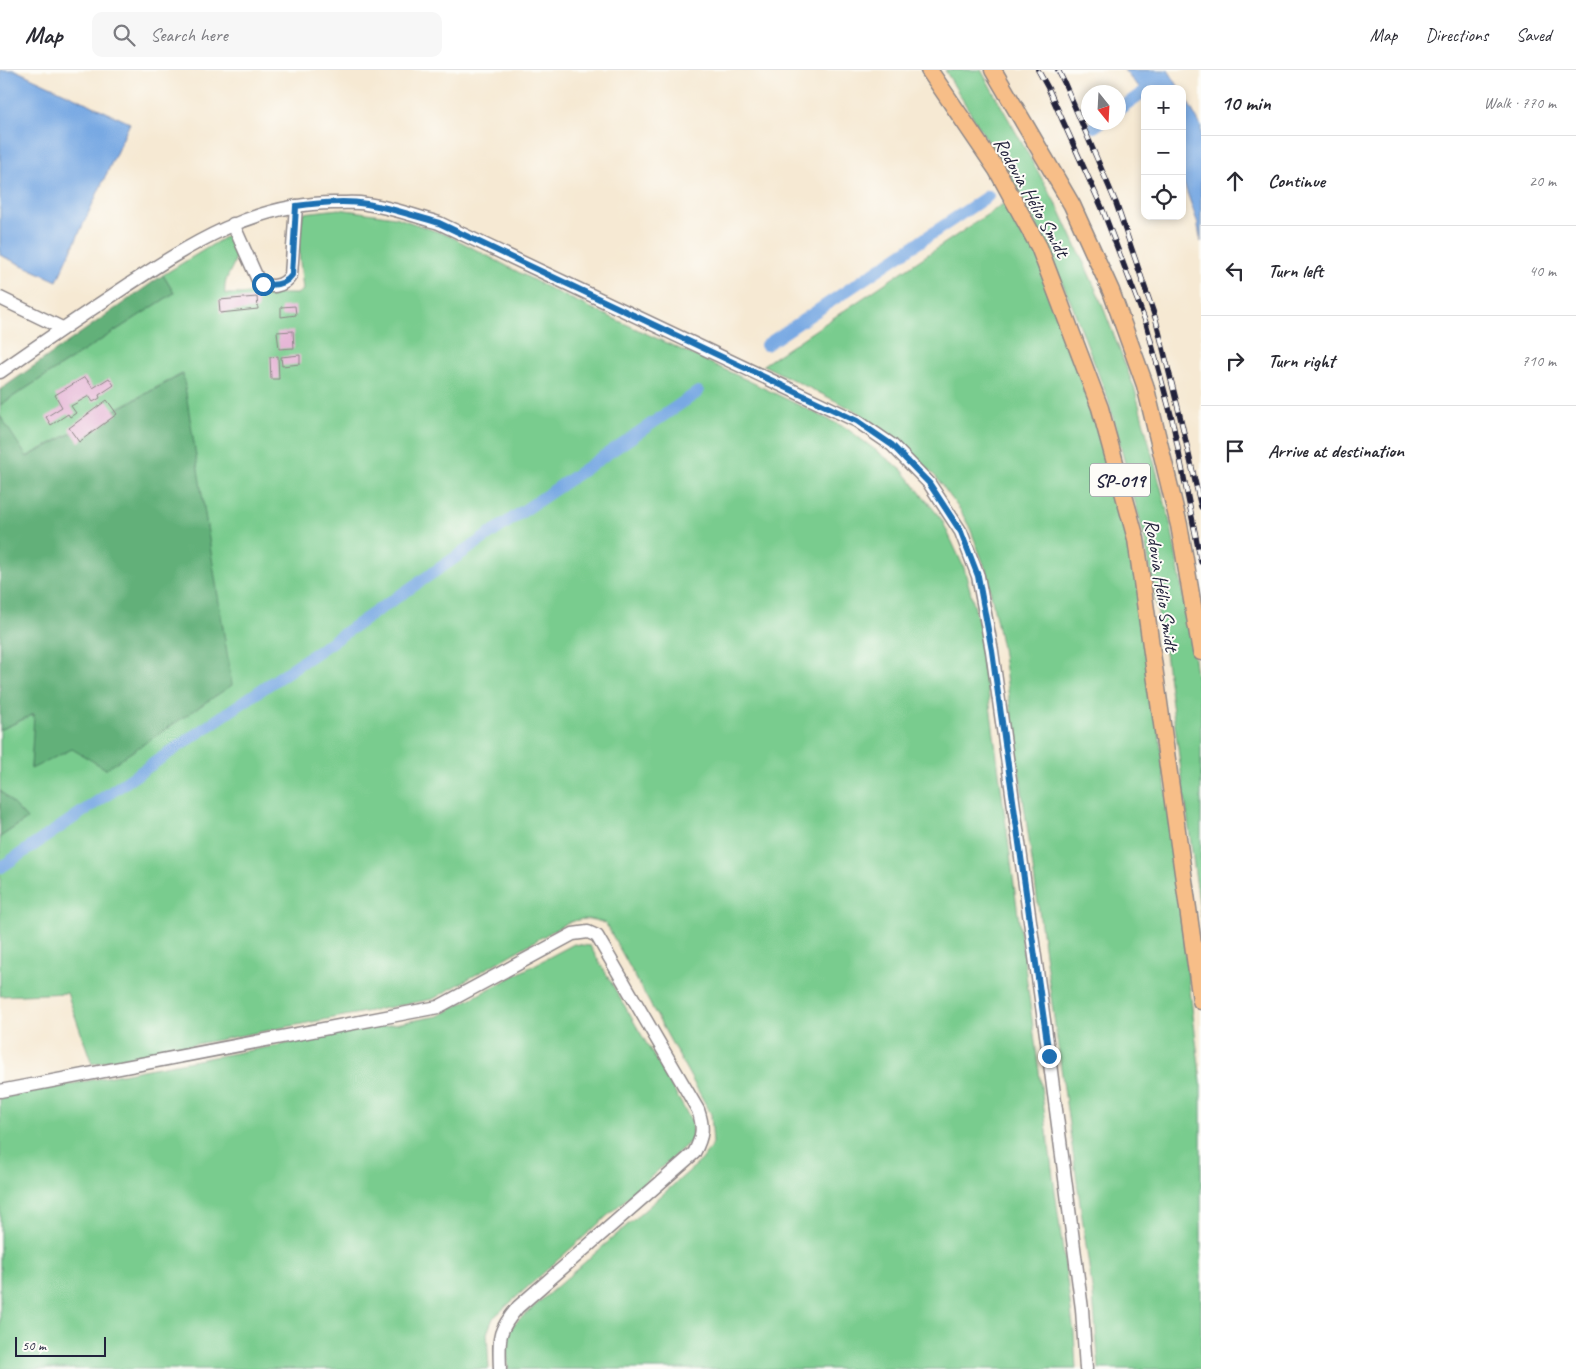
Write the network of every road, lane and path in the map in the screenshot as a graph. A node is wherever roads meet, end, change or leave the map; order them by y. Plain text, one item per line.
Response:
1 (929, 70) edge
2 (993, 70) edge
3 (296, 206) junction
4 (233, 224) junction
5 (0, 298) edge
6 (62, 328) junction
7 (0, 372) edge
8 (1201, 652) edge
9 (1201, 1001) edge
10 (0, 1092) edge
11 (500, 1369) edge
12 (1086, 1369) edge

1 - 9 main road, Rodovia Hélio Smidt / SP-019
2 - 8 main road, Rodovia Hélio Smidt / SP-019
3 - 4 lane
3 - 4 lane
3 - 12 lane
4 - 6 lane
5 - 6 lane
6 - 7 lane
10 - 11 lane

